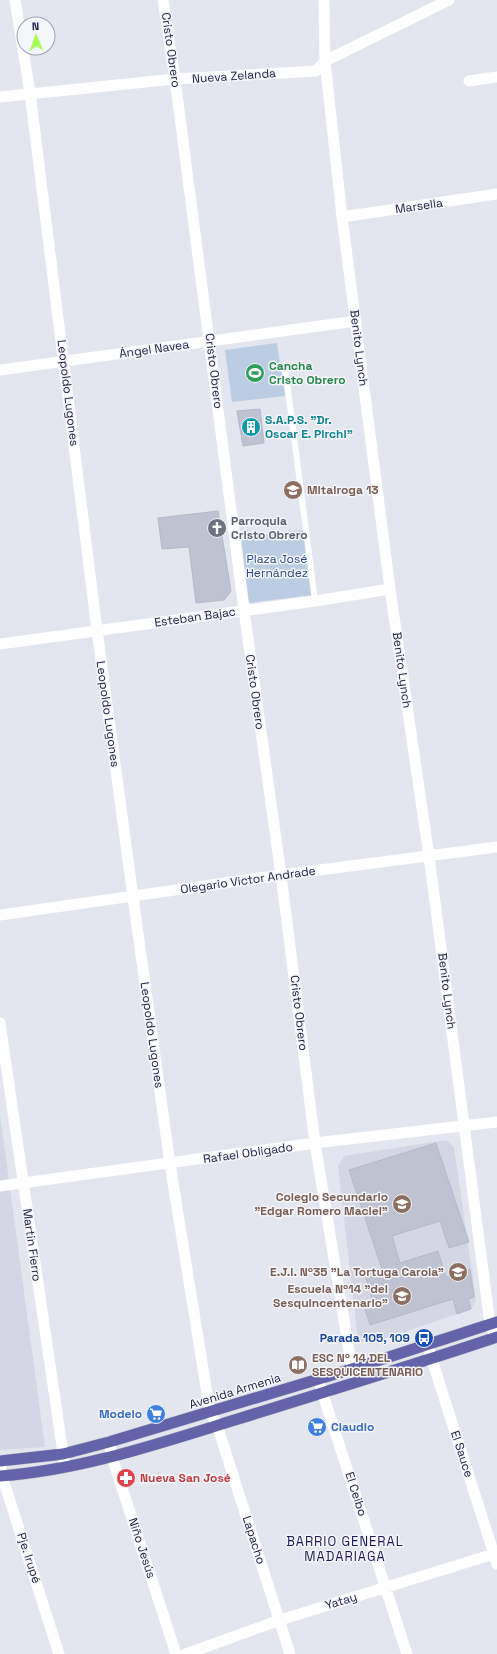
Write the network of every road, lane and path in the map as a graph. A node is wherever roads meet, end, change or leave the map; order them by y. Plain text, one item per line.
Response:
1 (15, 0) edge
2 (164, 0) edge
3 (324, 0) edge
4 (449, 0) edge
5 (325, 61) junction
6 (497, 77) edge
7 (175, 79) junction
8 (469, 81) dead end
9 (30, 93) junction
10 (0, 97) edge
11 (497, 194) edge
12 (342, 217) junction
13 (356, 321) junction
14 (210, 341) junction
15 (64, 361) junction
16 (0, 370) edge
17 (286, 374) dead end
18 (390, 590) junction
19 (315, 602) junction
20 (244, 610) junction
21 (97, 630) junction
22 (0, 644) edge
23 (497, 848) edge
24 (429, 856) junction
25 (281, 876) junction
26 (133, 897) junction
27 (0, 915) edge
28 (0, 1023) edge
29 (1, 1042) edge
30 (497, 1122) edge
31 (465, 1126) junction
32 (315, 1143) junction
33 (170, 1164) junction
34 (23, 1184) junction
35 (0, 1186) edge
36 (494, 1323) edge
37 (496, 1337) edge
38 (427, 1344) junction
39 (431, 1358) junction
40 (352, 1369) junction
41 (318, 1380) junction
42 (359, 1381) junction
43 (323, 1392) junction
44 (210, 1412) junction
45 (217, 1425) junction
46 (109, 1442) junction
47 (63, 1454) junction
48 (112, 1457) junction
49 (0, 1461) edge
50 (65, 1467) junction
51 (1, 1476) edge
52 (496, 1557) edge
53 (385, 1588) junction
54 (280, 1620) junction
55 (59, 1654) edge
56 (176, 1654) edge
57 (186, 1654) edge
58 (290, 1654) edge
59 (407, 1654) edge

1 - 9 street, Leopoldo Lugones
2 - 7 street, Cristo Obrero
3 - 5 street, Benito Lynch
4 - 5 street, Nueva Zelanda
5 - 7 street, Nueva Zelanda
5 - 12 street, Benito Lynch
6 - 8 street
7 - 9 street, Nueva Zelanda
7 - 14 street, Cristo Obrero
9 - 10 street, Nueva Zelanda
9 - 15 street, Leopoldo Lugones
11 - 12 street, Marsella
12 - 13 street, Benito Lynch
13 - 14 street, Ángel Navea
13 - 18 street, Benito Lynch
14 - 15 street, Ángel Navea
14 - 20 street, Cristo Obrero
15 - 16 street, Ángel Navea
15 - 21 street, Leopoldo Lugones
17 - 19 lane
18 - 19 street, Esteban Bajac
18 - 24 street, Benito Lynch
19 - 20 street, Esteban Bajac
20 - 21 street, Esteban Bajac
20 - 25 street, Cristo Obrero
21 - 22 street, Esteban Bajac
21 - 26 street, Leopoldo Lugones
23 - 24 street, Olegario Victor Andrade
24 - 25 street, Olegario Victor Andrade
24 - 31 street, Benito Lynch
25 - 26 street, Olegario Victor Andrade
25 - 32 street, Cristo Obrero
26 - 27 street, Olegario Victor Andrade
26 - 33 street, Leopoldo Lugones
28 - 29 street, Martin Fierro
29 - 34 street, Martin Fierro
30 - 31 street, Rafael Obligado
31 - 32 street, Rafael Obligado
31 - 36 street, Benito Lynch
32 - 33 street, Rafael Obligado
32 - 40 street, Cristo Obrero
33 - 34 street, Rafael Obligado
33 - 44 street, Leopoldo Lugones
34 - 35 street, Rafael Obligado
34 - 47 street, Martin Fierro
36 - 37 street, Benito Lynch
36 - 38 main road, Avenida Armenia
37 - 39 main road
38 - 39 street, El Sauce
38 - 40 main road, Avenida Armenia
39 - 42 main road
39 - 52 street, El Sauce
40 - 41 main road, Avenida Armenia
40 - 42 street, Cristo Obrero
41 - 43 street, El Ceibo
41 - 44 main road, Avenida Armenia
42 - 43 main road
43 - 45 main road
43 - 53 street, El Ceibo
44 - 45 street, Leopoldo Lugones
44 - 46 main road, Avenida Armenia
45 - 48 main road
45 - 54 street, Lapacho
46 - 47 main road, Avenida Armenia
46 - 48 street, Niño Jesús
47 - 49 main road, Avenida Armenia
47 - 50 street, Martin Fierro
48 - 50 main road
48 - 56 street, Niño Jesús
49 - 51 street, Pje. Irupé
50 - 51 main road
51 - 55 street, Pje. Irupé
52 - 53 street, Yatay
53 - 54 street, Yatay
53 - 59 street, El Ceibo
54 - 57 street, Yatay
54 - 58 street, Lapacho

